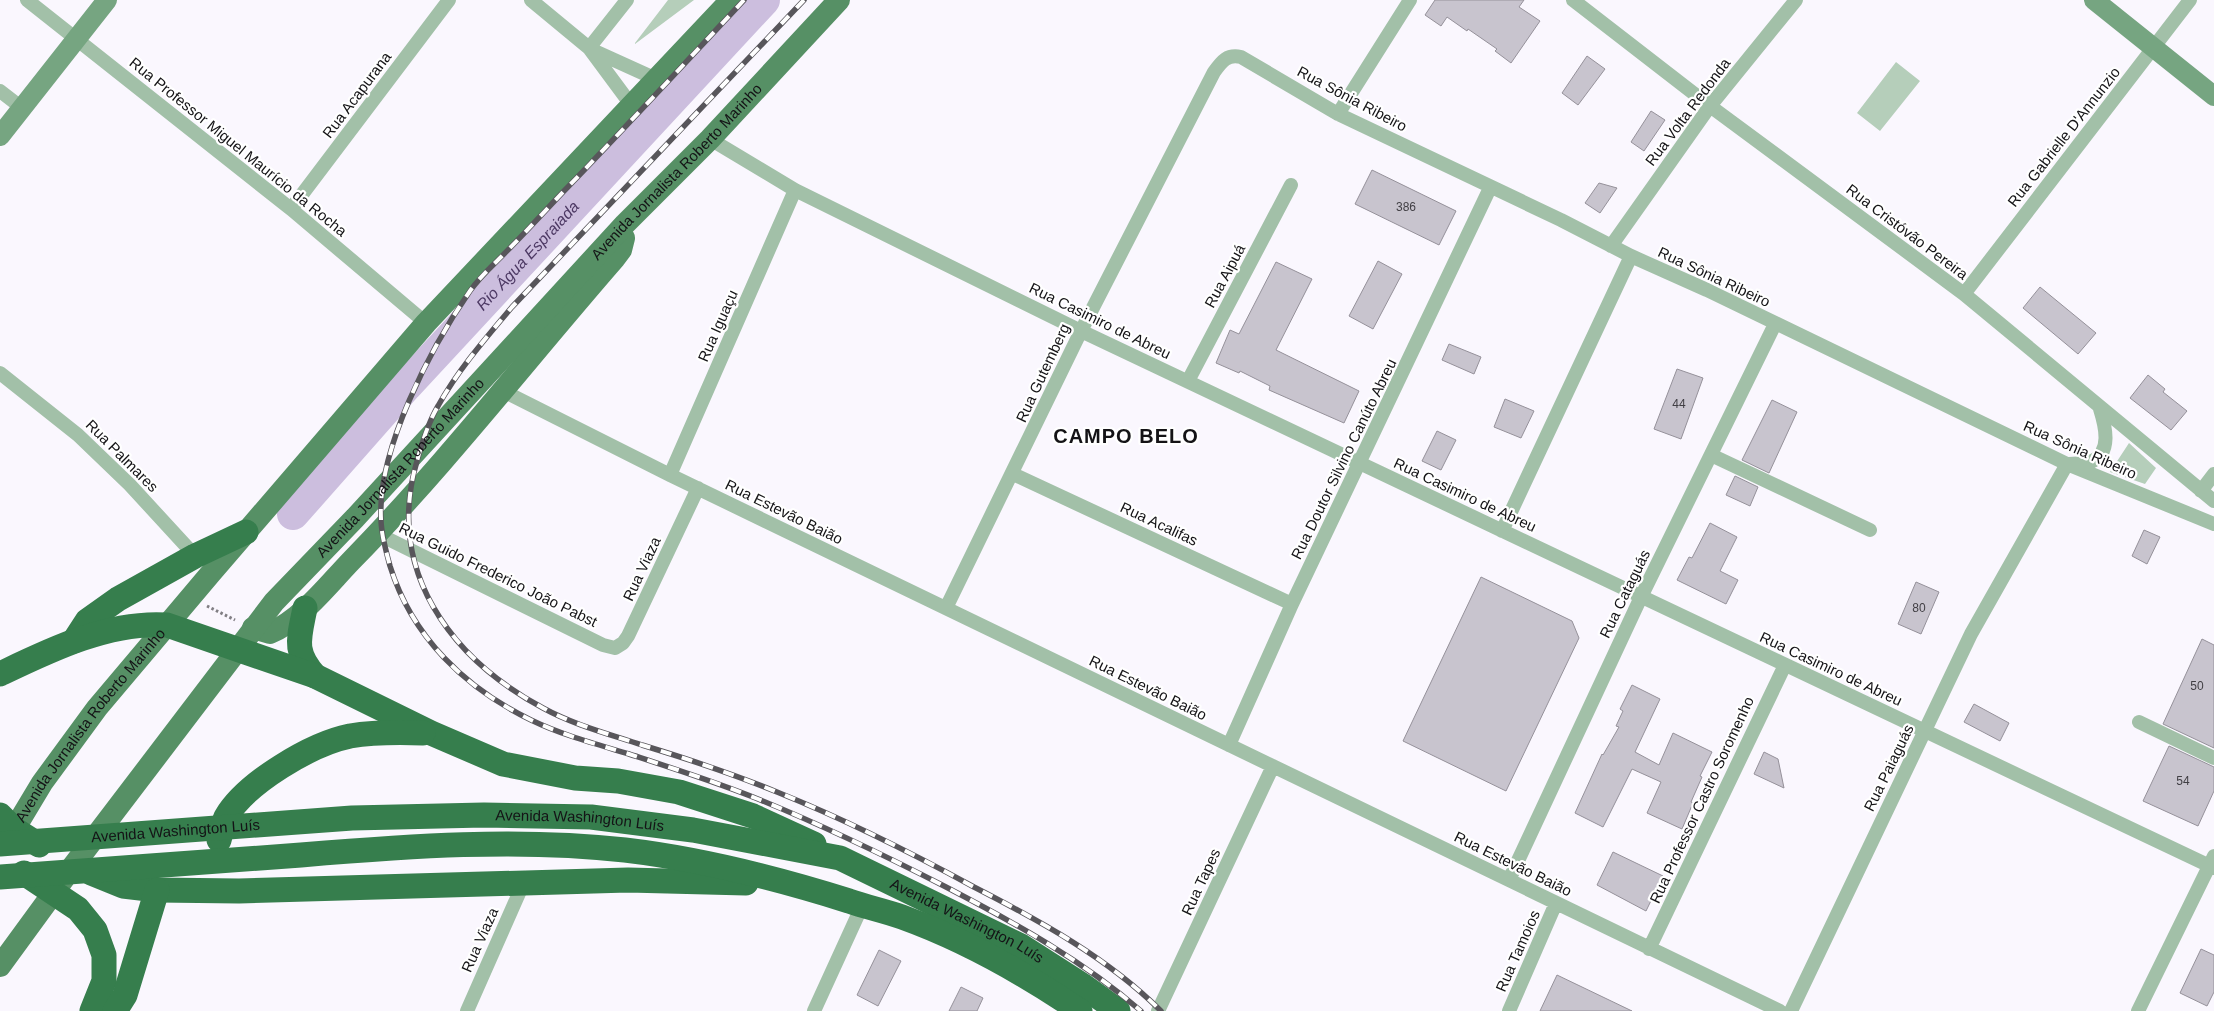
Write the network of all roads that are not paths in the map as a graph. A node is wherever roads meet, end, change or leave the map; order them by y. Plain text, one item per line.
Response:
1 (27, 0) edge
2 (106, 0) edge
3 (449, 0) edge
4 (531, 0) edge
5 (628, 0) edge
6 (731, 0) edge
7 (839, 0) edge
8 (1410, 0) edge
9 (1573, 0) edge
10 (1796, 0) edge
11 (2094, 0) edge
12 (2190, 0) edge
13 (77, 38) junction
14 (2153, 47) junction
15 (589, 48) junction
16 (1214, 72) joint
17 (656, 79) junction
18 (0, 91) edge
19 (2214, 96) edge
20 (632, 106) junction
21 (1710, 106) junction
22 (22, 108) junction
23 (1338, 114) junction
24 (0, 136) edge
25 (710, 139) junction
26 (1291, 185) dead end
27 (1490, 188) junction
28 (795, 190) junction
29 (291, 209) junction
30 (626, 224) junction
31 (1611, 246) junction
32 (1631, 256) junction
33 (1964, 294) junction
34 (426, 323) junction
35 (1775, 324) junction
36 (1081, 331) junction
37 (0, 374) edge
38 (1188, 382) junction
39 (503, 391) junction
40 (2100, 409) junction
41 (1711, 455) junction
42 (1360, 464) junction
43 (2067, 464) junction
44 (1013, 474) junction
45 (2214, 474) edge
46 (670, 475) junction
47 (698, 488) junction
48 (2200, 491) junction
49 (2214, 501) edge
50 (2214, 524) edge
51 (1870, 530) dead end
52 (1502, 531) junction
53 (246, 532) joint
54 (378, 534) junction
55 (203, 564) junction
56 (1641, 597) junction
57 (1292, 604) junction
58 (305, 608) junction
59 (946, 608) junction
60 (167, 625) junction
61 (253, 628) junction
62 (74, 642) junction
63 (603, 646) joint
64 (238, 649) junction
65 (1785, 665) junction
66 (0, 674) edge
67 (315, 676) junction
68 (2139, 722) dead end
69 (1924, 731) junction
70 (432, 733) junction
71 (1229, 745) junction
72 (2214, 758) edge
73 (1273, 766) junction
74 (5, 829) edge
75 (0, 856) edge
76 (840, 858) junction
77 (2212, 863) edge
78 (73, 866) junction
79 (0, 877) edge
80 (1509, 880) junction
81 (786, 881) junction
82 (524, 882) junction
83 (156, 890) junction
84 (239, 891) junction
85 (55, 893) junction
86 (1556, 903) junction
87 (862, 906) junction
88 (1649, 949) junction
89 (0, 966) edge
90 (92, 1011) edge
91 (115, 1011) edge
92 (467, 1011) edge
93 (814, 1011) edge
94 (1080, 1011) edge
95 (1118, 1011) edge
96 (1158, 1011) edge
97 (1509, 1011) edge
98 (1780, 1011) edge
99 (1791, 1011) edge
100 (2138, 1011) edge

1 - 13 street, Rua Professor Miguel Maurício da Rocha
2 - 13 street
3 - 29 street, Rua Acapurana
4 - 15 street
5 - 15 street
6 - 17 main road
7 - 25 main road, Avenida Jornalista Roberto Marinho
8 - 23 street
9 - 21 street, Rua Cristóvão Pereira
10 - 21 street, Rua Volta Redonda
11 - 14 street
12 - 14 street, Rua Gabrielle D'Annunzio
13 - 22 street
13 - 29 street, Rua Professor Miguel Maurício da Rocha
14 - 19 street
14 - 33 street, Rua Gabrielle D'Annunzio
15 - 17 street
15 - 20 street
16 - 23 street, Rua Sônia Ribeiro
16 - 36 street, Rua Gutemberg
17 - 20 main road
18 - 22 street
20 - 34 main road
21 - 31 street, Rua Volta Redonda
21 - 33 street, Rua Cristóvão Pereira
22 - 24 street
23 - 27 street, Rua Sônia Ribeiro
25 - 28 street, Rua Casimiro de Abreu
25 - 30 main road, Avenida Jornalista Roberto Marinho
26 - 38 street, Rua Aipuá
27 - 31 street, Rua Sônia Ribeiro
27 - 42 street, Rua Doutor Silvino Canúto Abreu
28 - 36 street, Rua Casimiro de Abreu
28 - 46 street, Rua Iguaçu
29 - 34 street, Rua Professor Miguel Maurício da Rocha
30 - 39 main road
30 - 61 main road, Avenida Jornalista Roberto Marinho
31 - 32 street, Rua Sônia Ribeiro
32 - 35 street, Rua Sônia Ribeiro
32 - 52 street
33 - 40 street, Rua Cristóvão Pereira
34 - 53 main road
35 - 41 street, Rua Cataguás
35 - 43 street, Rua Sônia Ribeiro
36 - 38 street, Rua Casimiro de Abreu
36 - 44 street, Rua Gutemberg
37 - 55 street, Rua Palmares
38 - 42 street, Rua Casimiro de Abreu
39 - 46 street, Rua Estevão Baião
39 - 54 main road
40 - 43 street
40 - 48 street, Rua Cristóvão Pereira
41 - 51 street
41 - 56 street, Rua Cataguás
42 - 52 street, Rua Casimiro de Abreu
42 - 57 street, Rua Doutor Silvino Canúto Abreu
43 - 50 street, Rua Sônia Ribeiro
43 - 69 street, Rua Paiaguás
44 - 57 street, Rua Acalifas
44 - 59 street, Rua Gutemberg
45 - 48 street
46 - 47 street, Rua Estevão Baião
47 - 59 street, Rua Estevão Baião
47 - 63 street, Rua Viaza
48 - 49 street, Rua Cristóvão Pereira
52 - 56 street, Rua Casimiro de Abreu
53 - 55 highway
54 - 58 main road
54 - 63 street, Rua Guido Frederico João Pabst
55 - 60 main road, Avenida Jornalista Roberto Marinho
55 - 62 highway
56 - 65 street, Rua Casimiro de Abreu
56 - 80 street, Rua Cataguás
57 - 71 street, Rua Doutor Silvino Canúto Abreu
58 - 61 main road
58 - 67 highway
59 - 71 street, Rua Estevão Baião
60 - 62 highway
60 - 64 highway
60 - 74 main road, Avenida Jornalista Roberto Marinho
61 - 64 main road, Avenida Jornalista Roberto Marinho
62 - 66 highway
64 - 67 highway
64 - 78 main road, Avenida Jornalista Roberto Marinho
65 - 69 street, Rua Casimiro de Abreu
65 - 88 street, Rua Professor Castro Soromenho
67 - 70 highway
68 - 72 street
69 - 77 street, Rua Casimiro de Abreu
69 - 99 street, Rua Paiaguás
70 - 76 highway
70 - 84 highway
71 - 73 street, Rua Estevão Baião
73 - 80 street, Rua Estevão Baião
73 - 96 street, Rua Tapes
74 - 75 main road, Avenida Jornalista Roberto Marinho
74 - 76 highway, Avenida Washington Luís
74 - 78 highway
75 - 85 highway
76 - 95 highway, Avenida Washington Luís
77 - 100 street
78 - 83 highway
78 - 85 main road, Avenida Jornalista Roberto Marinho
79 - 81 highway, Avenida Washington Luís
80 - 86 street, Rua Estevão Baião
81 - 82 highway
81 - 87 highway, Avenida Washington Luís
82 - 84 highway
82 - 92 street, Rua Viaza
83 - 84 highway
83 - 91 highway
85 - 89 main road, Avenida Jornalista Roberto Marinho
85 - 90 highway
86 - 88 street, Rua Estevão Baião
86 - 97 street, Rua Tamoios
87 - 93 street
87 - 94 highway, Avenida Washington Luís
88 - 98 street, Rua Estevão Baião

